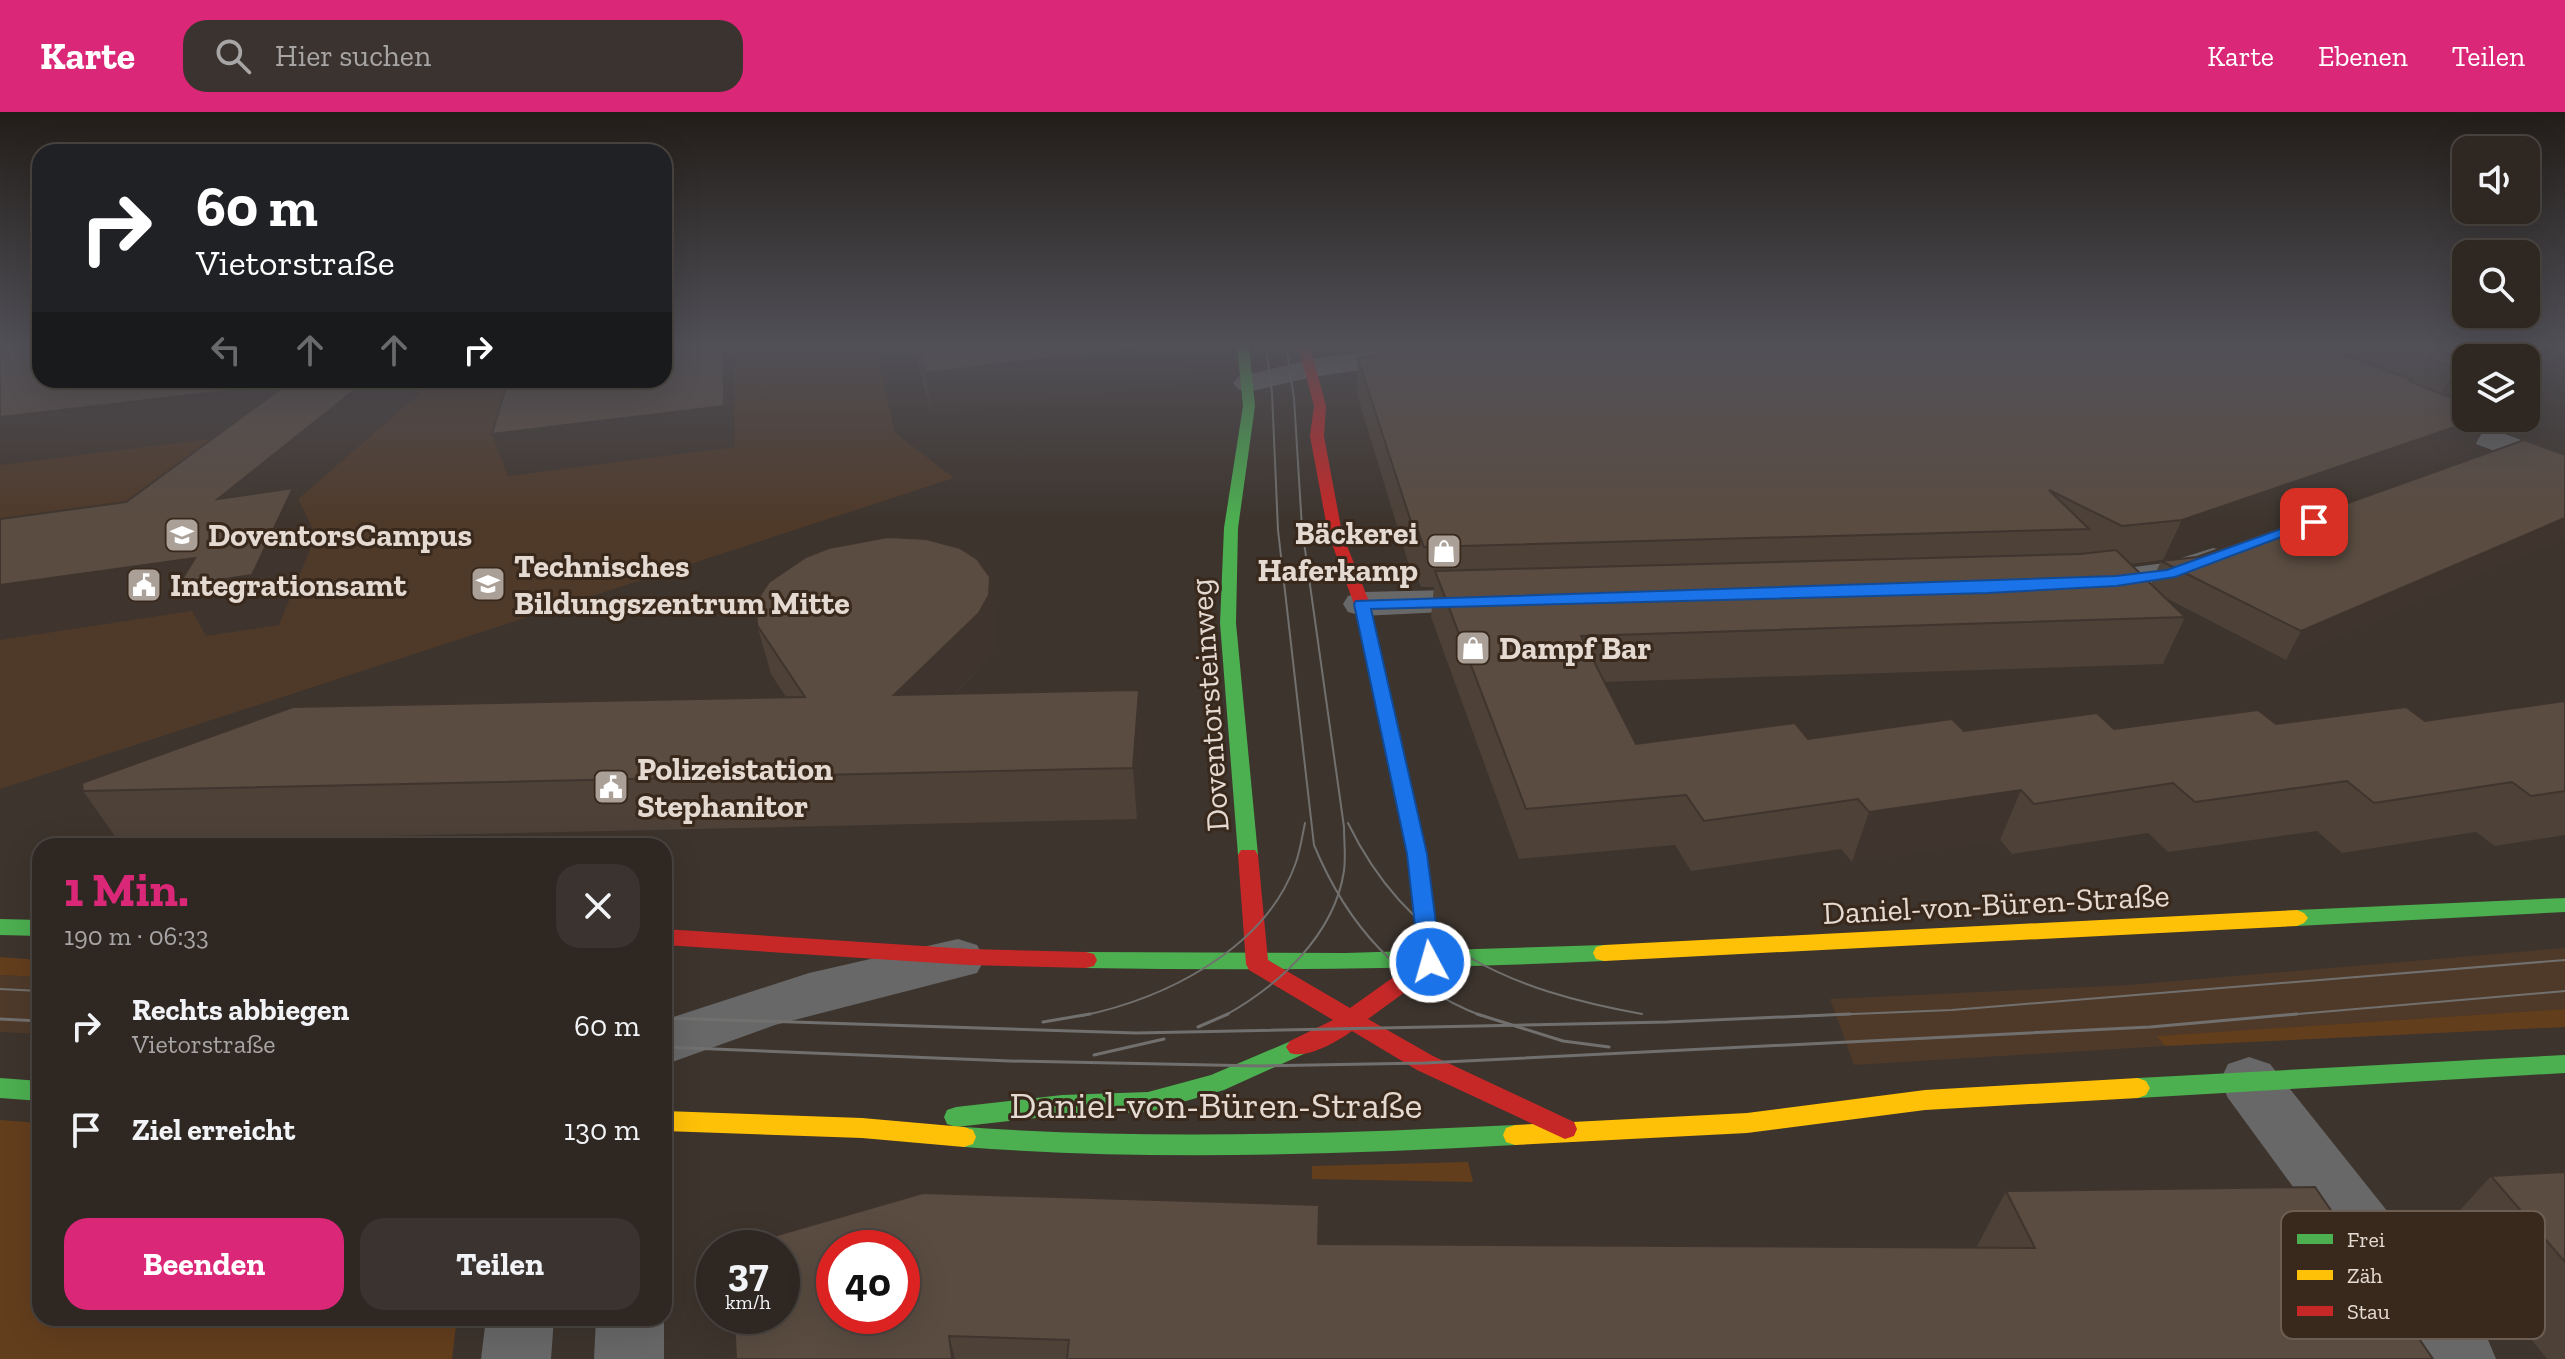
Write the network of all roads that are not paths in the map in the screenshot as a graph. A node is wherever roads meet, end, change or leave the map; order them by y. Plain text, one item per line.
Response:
1 (1249, 404) edge
2 (1320, 404) edge
3 (2401, 406) edge
4 (2516, 449) junction
5 (2471, 465) edge
6 (2565, 467) edge
7 (2245, 547) edge
8 (2046, 586) edge
9 (1526, 600) edge
10 (1362, 604) junction
11 (2565, 905) edge
12 (0, 927) edge
13 (32, 928) edge
14 (672, 938) edge
15 (969, 957) junction
16 (1430, 962) junction
17 (1257, 964) junction
18 (1350, 1021) junction
19 (672, 1040) edge
20 (2565, 1064) edge
21 (2249, 1081) junction
22 (0, 1088) edge
23 (32, 1090) edge
24 (672, 1121) edge
25 (862, 1128) junction
26 (1570, 1132) junction
27 (2348, 1211) edge
28 (519, 1326) edge
29 (630, 1326) edge
30 (2446, 1339) edge
31 (516, 1359) edge
32 (629, 1359) edge
33 (2461, 1359) edge

1 - 17 street, Doventorsteinweg
2 - 10 street
3 - 4 street
4 - 5 street
4 - 6 street
7 - 8 street
9 - 10 street
10 - 16 street
11 - 16 street, Daniel-von-Büren-Straße
12 - 13 street
14 - 15 street, Daniel-von-Büren-Straße
15 - 17 street, Daniel-von-Büren-Straße
15 - 19 street
16 - 17 street, Daniel-von-Büren-Straße
16 - 18 street, Daniel-von-Büren-Straße
17 - 18 street, Daniel-von-Büren-Straße
18 - 25 street, Daniel-von-Büren-Straße
18 - 26 street, Daniel-von-Büren-Straße
20 - 21 street, Daniel-von-Büren-Straße
21 - 26 street, Daniel-von-Büren-Straße
21 - 27 street
22 - 23 street
24 - 25 street, Daniel-von-Büren-Straße
25 - 26 street, Daniel-von-Büren-Straße
28 - 31 street
29 - 32 street
30 - 33 street

